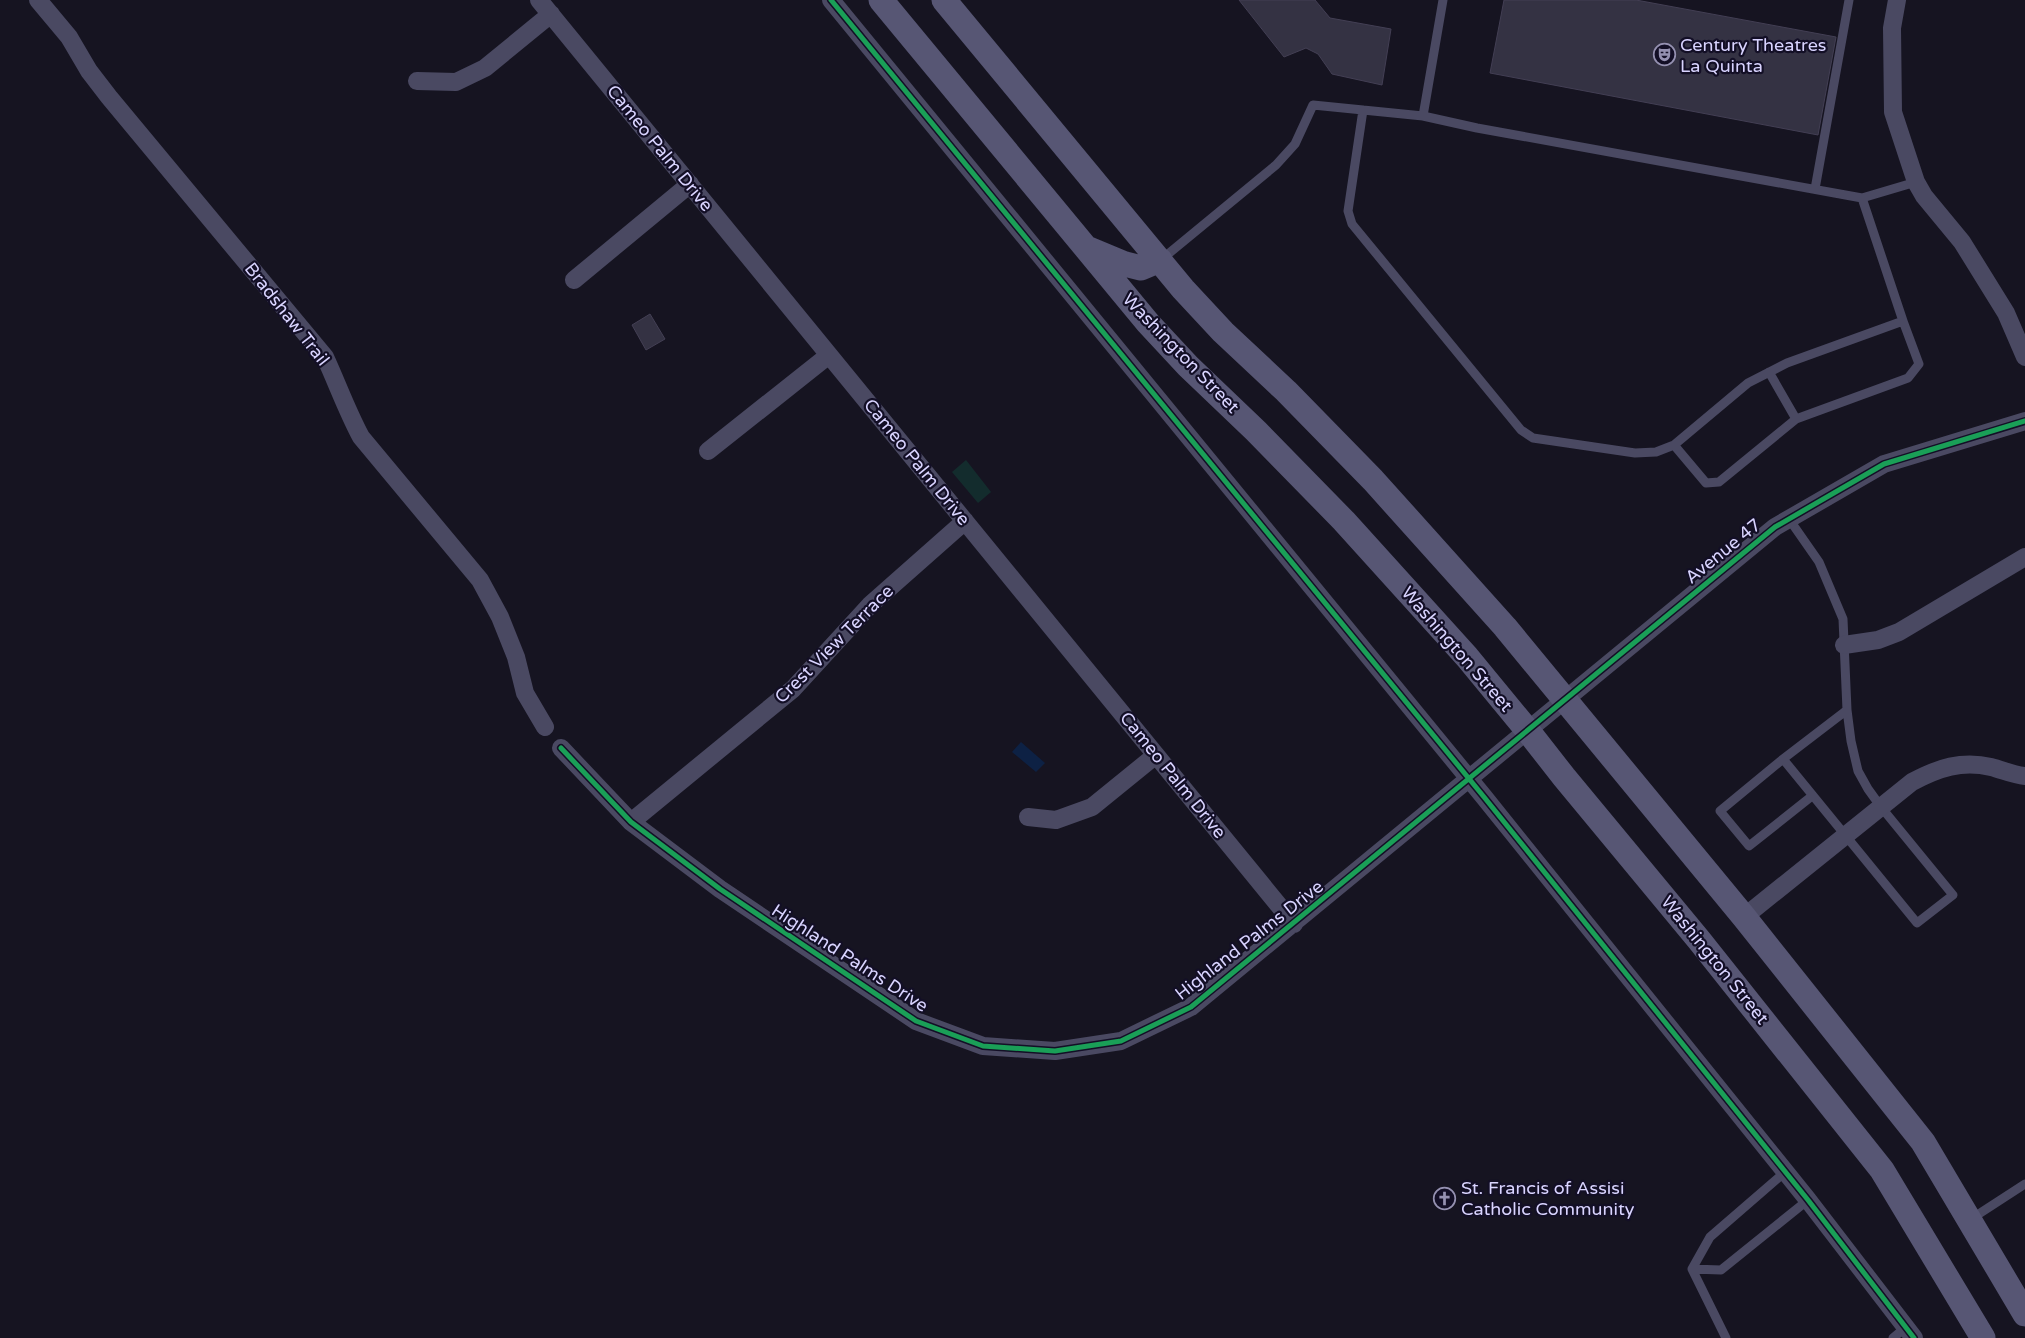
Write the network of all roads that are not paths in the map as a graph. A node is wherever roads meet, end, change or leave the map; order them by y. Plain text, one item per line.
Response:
1 (38, 0) edge
2 (539, 0) edge
3 (831, 0) edge
4 (881, 0) edge
5 (944, 0) edge
6 (1442, 0) edge
7 (1849, 0) edge
8 (1897, 0) edge
9 (551, 14) junction
10 (417, 81) dead end
11 (1363, 110) junction
12 (1423, 116) junction
13 (1916, 182) junction
14 (690, 184) junction
15 (1815, 190) junction
16 (1862, 198) junction
17 (1086, 248) junction
18 (1160, 260) junction
19 (574, 280) dead end
20 (1903, 321) junction
21 (830, 355) junction
22 (2025, 357) edge
23 (1769, 372) junction
24 (1796, 419) junction
25 (2025, 421) edge
26 (1674, 445) junction
27 (708, 451) dead end
28 (1789, 519) junction
29 (965, 521) junction
30 (2025, 557) edge
31 (1844, 645) junction
32 (1556, 708) junction
33 (1848, 710) junction
34 (545, 727) dead end
35 (1528, 731) junction
36 (561, 748) dead end
37 (1156, 755) junction
38 (1783, 759) junction
39 (2025, 776) edge
40 (1469, 779) junction
41 (1812, 796) junction
42 (1881, 807) junction
43 (1028, 817) dead end
44 (631, 822) junction
45 (1845, 836) junction
46 (1744, 917) junction
47 (1294, 924) junction
48 (1785, 1172) junction
49 (2025, 1184) edge
50 (1808, 1200) junction
51 (1969, 1220) junction
52 (1692, 1269) junction
53 (2025, 1314) edge
54 (1905, 1334) edge
55 (1726, 1338) edge
56 (1982, 1338) edge

1 - 34 street, Bradshaw Trail
2 - 9 street, Cameo Palm Drive
3 - 40 street
4 - 17 main road, Washington Street
5 - 18 main road
6 - 12 lane
7 - 15 lane
8 - 13 street
9 - 10 street
9 - 14 street, Cameo Palm Drive
11 - 12 lane
11 - 18 lane
11 - 26 lane
12 - 15 lane
13 - 16 lane
13 - 22 street
14 - 19 street
14 - 21 street, Cameo Palm Drive
15 - 16 lane
16 - 20 lane
17 - 18 main road
17 - 35 main road, Washington Street
18 - 32 main road
20 - 23 lane
20 - 24 lane
21 - 27 street
21 - 29 street, Cameo Palm Drive
23 - 24 lane
23 - 26 lane
24 - 26 lane
25 - 28 street, Avenue 47
28 - 31 lane
28 - 32 street, Avenue 47
29 - 37 street, Cameo Palm Drive
29 - 44 street, Crest View Terrace
30 - 31 street
31 - 33 lane
32 - 35 street, Highland Palms Drive
32 - 46 main road
33 - 38 lane
33 - 42 lane
35 - 40 street, Highland Palms Drive
35 - 56 main road, Washington Street
36 - 44 street, Highland Palms Drive
37 - 43 street
37 - 47 street, Cameo Palm Drive
38 - 41 lane
38 - 41 lane
39 - 42 street
40 - 47 street, Highland Palms Drive
40 - 48 street
41 - 45 lane
42 - 45 street
42 - 45 lane
44 - 47 street, Highland Palms Drive
45 - 46 street
46 - 51 main road
48 - 50 street
48 - 52 lane
49 - 51 lane
50 - 52 lane
50 - 54 street
51 - 53 main road
52 - 55 lane

